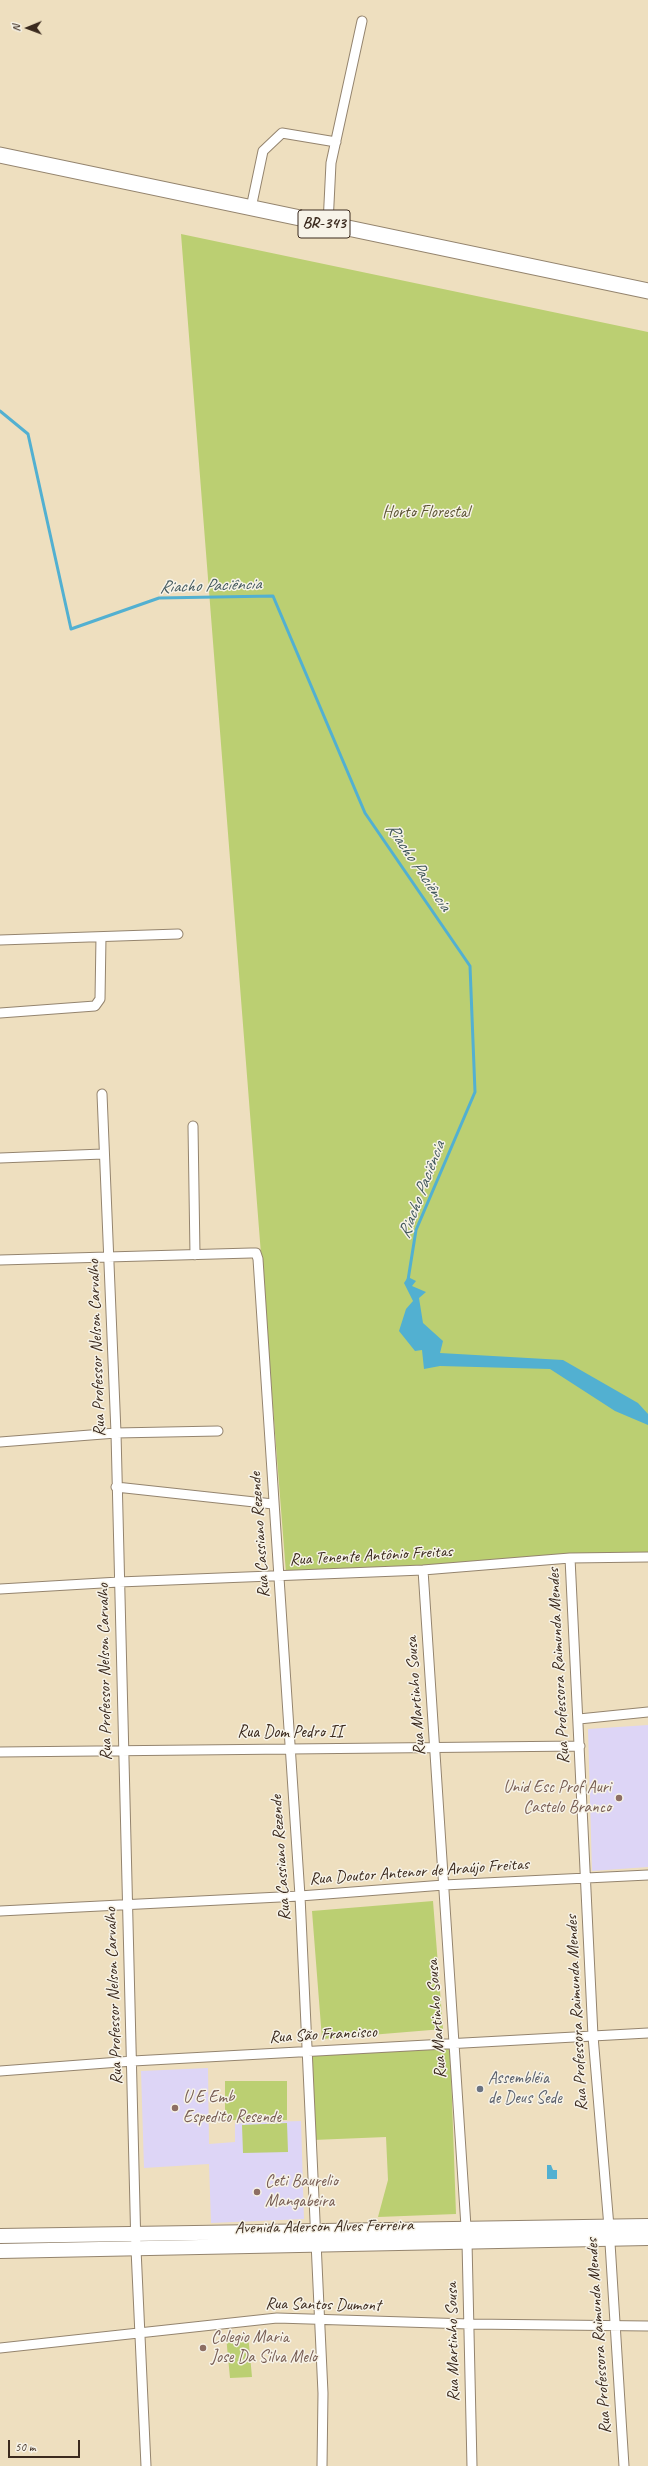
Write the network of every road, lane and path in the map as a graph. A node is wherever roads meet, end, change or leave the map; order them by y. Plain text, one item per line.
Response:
1 (362, 21) dead end
2 (336, 142) junction
3 (0, 155) edge
4 (252, 208) junction
5 (328, 224) junction
6 (648, 291) edge
7 (178, 934) dead end
8 (101, 937) junction
9 (0, 940) edge
10 (0, 1013) edge
11 (102, 1094) dead end
12 (193, 1126) dead end
13 (103, 1154) junction
14 (0, 1158) edge
15 (195, 1255) junction
16 (110, 1256) junction
17 (0, 1260) edge
18 (218, 1431) dead end
19 (116, 1434) junction
20 (0, 1442) edge
21 (116, 1487) junction
22 (273, 1504) junction
23 (648, 1557) edge
24 (570, 1558) junction
25 (424, 1570) junction
26 (279, 1577) junction
27 (119, 1582) junction
28 (0, 1589) edge
29 (648, 1712) edge
30 (579, 1719) junction
31 (580, 1746) junction
32 (436, 1748) junction
33 (123, 1749) junction
34 (290, 1750) junction
35 (0, 1752) edge
36 (648, 1875) edge
37 (586, 1878) junction
38 (444, 1885) junction
39 (300, 1896) junction
40 (126, 1904) junction
41 (0, 1911) edge
42 (648, 2033) edge
43 (593, 2036) junction
44 (454, 2044) junction
45 (306, 2052) junction
46 (133, 2061) junction
47 (0, 2071) edge
48 (648, 2226) edge
49 (609, 2233) junction
50 (0, 2236) edge
51 (467, 2236) junction
52 (315, 2238) junction
53 (648, 2238) edge
54 (136, 2242) junction
55 (0, 2250) edge
56 (318, 2320) junction
57 (469, 2324) junction
58 (614, 2326) junction
59 (648, 2326) edge
60 (139, 2335) junction
61 (0, 2348) edge
62 (146, 2466) edge
63 (322, 2466) edge
64 (472, 2466) edge
65 (624, 2466) edge

1 - 2 street
2 - 4 street
2 - 5 street
3 - 4 highway, BR-343
4 - 5 highway, BR-343
5 - 6 highway, BR-343
7 - 8 street
8 - 9 street
8 - 10 street
11 - 13 street, Rua Professor Nelson Carvalho
12 - 15 street
13 - 14 street
13 - 16 street, Rua Professor Nelson Carvalho
15 - 16 street
15 - 22 street, Rua Cassiano Rezende
16 - 17 street
16 - 19 street, Rua Professor Nelson Carvalho
18 - 19 street
19 - 20 street
19 - 21 street, Rua Professor Nelson Carvalho
21 - 22 street
21 - 27 street, Rua Professor Nelson Carvalho
22 - 26 street, Rua Cassiano Rezende
23 - 24 street, Rua Tenente Antônio Freitas
24 - 25 street, Rua Tenente Antônio Freitas
24 - 30 street, Rua Professora Raimunda Mendes
25 - 26 street, Rua Tenente Antônio Freitas
25 - 32 street, Rua Martinho Sousa
26 - 27 street, Rua Tenente Antônio Freitas
26 - 34 street, Rua Cassiano Rezende
27 - 28 street, Rua Tenente Antônio Freitas
27 - 33 street, Rua Professor Nelson Carvalho
29 - 30 street
30 - 31 street, Rua Professora Raimunda Mendes
31 - 32 street, Rua Dom Pedro II
31 - 37 street, Rua Professora Raimunda Mendes
32 - 34 street, Rua Dom Pedro II
32 - 38 street, Rua Martinho Sousa
33 - 34 street, Rua Dom Pedro II
33 - 35 street, Rua Dom Pedro II
33 - 40 street, Rua Professor Nelson Carvalho
34 - 39 street, Rua Cassiano Rezende
36 - 37 street, Rua Doutor Antenor de Araújo Freitas
37 - 38 street, Rua Doutor Antenor de Araújo Freitas
37 - 43 street, Rua Professora Raimunda Mendes
38 - 39 street, Rua Doutor Antenor de Araújo Freitas
38 - 44 street, Rua Martinho Sousa
39 - 40 street, Rua Doutor Antenor de Araújo Freitas
39 - 45 street, Rua Cassiano Rezende
40 - 41 street, Rua Doutor Antenor de Araújo Freitas
40 - 46 street, Rua Professor Nelson Carvalho
42 - 43 street, Rua São Francisco
43 - 44 street, Rua São Francisco
43 - 49 street, Rua Professora Raimunda Mendes
44 - 45 street, Rua São Francisco
44 - 51 street, Rua Martinho Sousa
45 - 46 street, Rua São Francisco
45 - 52 street, Rua Cassiano Rezende
46 - 47 street, Rua São Francisco
46 - 54 street, Rua Professor Nelson Carvalho
48 - 49 main road, Avenida Aderson Alves Ferreira
49 - 51 main road, Avenida Aderson Alves Ferreira
49 - 53 main road, Avenida Aderson Alves Ferreira
49 - 58 street, Rua Professora Raimunda Mendes
50 - 54 main road, Avenida Aderson Alves Ferreira
51 - 52 main road, Avenida Aderson Alves Ferreira
51 - 57 street, Rua Martinho Sousa
52 - 54 main road, Avenida Aderson Alves Ferreira
52 - 56 street, Rua Cassiano Rezende
54 - 55 main road, Avenida Aderson Alves Ferreira
54 - 60 street, Rua Professor Nelson Carvalho
56 - 57 street, Rua Santos Dumont
56 - 60 street, Rua Santos Dumont
56 - 63 street, Rua Cassiano Rezende
57 - 58 street, Rua Santos Dumont
57 - 64 street, Rua Martinho Sousa
58 - 59 street, Rua Santos Dumont
58 - 65 street, Rua Professora Raimunda Mendes
60 - 61 street, Rua Santos Dumont
60 - 62 street, Rua Professor Nelson Carvalho

